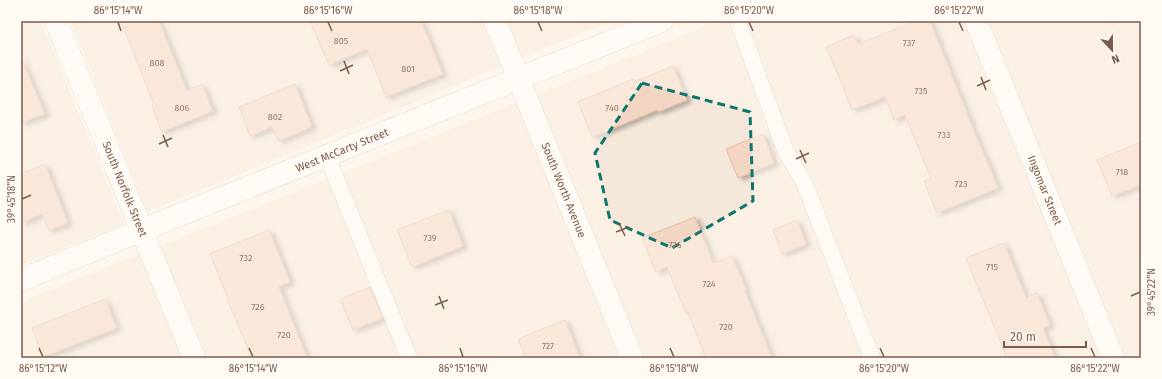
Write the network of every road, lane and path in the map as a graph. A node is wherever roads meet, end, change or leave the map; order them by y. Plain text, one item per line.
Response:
1 (56, 21) edge
2 (495, 21) edge
3 (662, 21) edge
4 (738, 21) edge
5 (976, 21) edge
6 (519, 79) junction
7 (327, 156) junction
8 (142, 230) junction
9 (21, 280) edge
10 (194, 358) edge
11 (409, 358) edge
12 (632, 358) edge
13 (872, 358) edge
14 (1113, 358) edge

1 - 8 street, South Norfolk Street
2 - 6 street, South Worth Avenue
3 - 6 street, West McCarty Street
4 - 13 lane
5 - 14 street, Ingomar Street
6 - 7 street, West McCarty Street
6 - 12 street, South Worth Avenue
7 - 8 street, West McCarty Street
7 - 11 lane
8 - 9 street, West McCarty Street
8 - 10 street, South Norfolk Street

